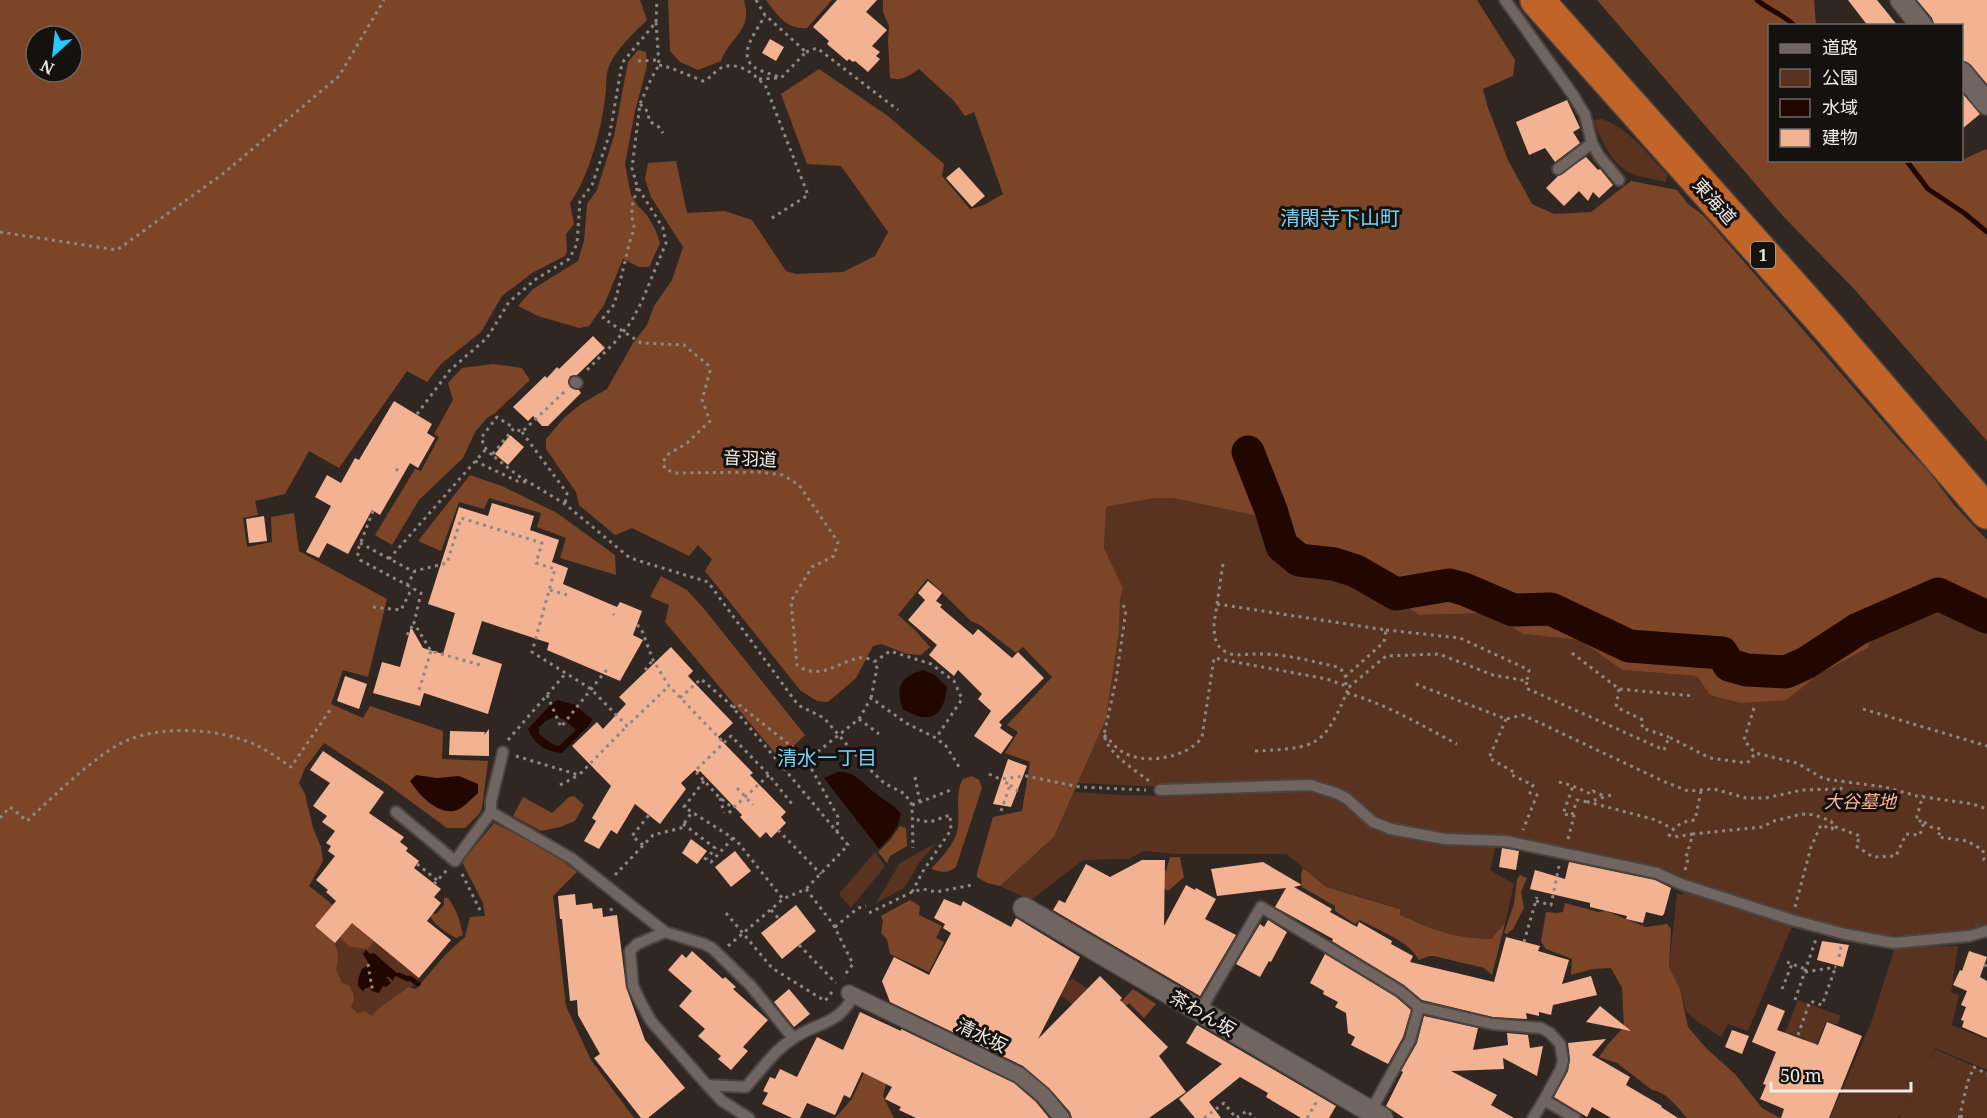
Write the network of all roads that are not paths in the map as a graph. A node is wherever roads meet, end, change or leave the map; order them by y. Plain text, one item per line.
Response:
1 (1504, 0) edge
2 (1537, 0) edge
3 (1565, 0) edge
4 (1901, 0) edge
5 (1920, 24) edge
6 (1963, 74) edge
7 (1987, 104) edge
8 (1592, 143) junction
9 (1558, 169) dead end
10 (1619, 180) dead end
11 (1987, 479) edge
12 (1987, 512) edge
13 (503, 752) road end
14 (1160, 790) road end
15 (396, 812) dead end
16 (491, 812) junction
17 (1024, 908) dead end
18 (1987, 931) edge
19 (665, 932) junction
20 (852, 994) joint
21 (1419, 1007) junction
22 (1200, 1011) junction
23 (793, 1038) junction
24 (707, 1085) junction
25 (1544, 1100) junction
26 (1376, 1115) edge
27 (749, 1118) edge
28 (1062, 1118) edge
29 (1533, 1118) edge
30 (1575, 1118) edge

1 - 8 lane
2 - 12 highway, 東海道 / 1
3 - 11 highway, 東海道 / 1
4 - 5 street
6 - 7 street
8 - 9 lane
8 - 10 lane
13 - 16 lane
14 - 18 lane
15 - 16 lane
16 - 19 lane
17 - 22 street, 茶わん坂
19 - 23 lane
19 - 24 lane
20 - 23 lane
20 - 28 street, 清水坂
21 - 22 lane
21 - 25 lane
21 - 26 lane
22 - 26 street, 茶わん坂
23 - 24 lane
24 - 27 lane
25 - 29 lane
25 - 30 lane

